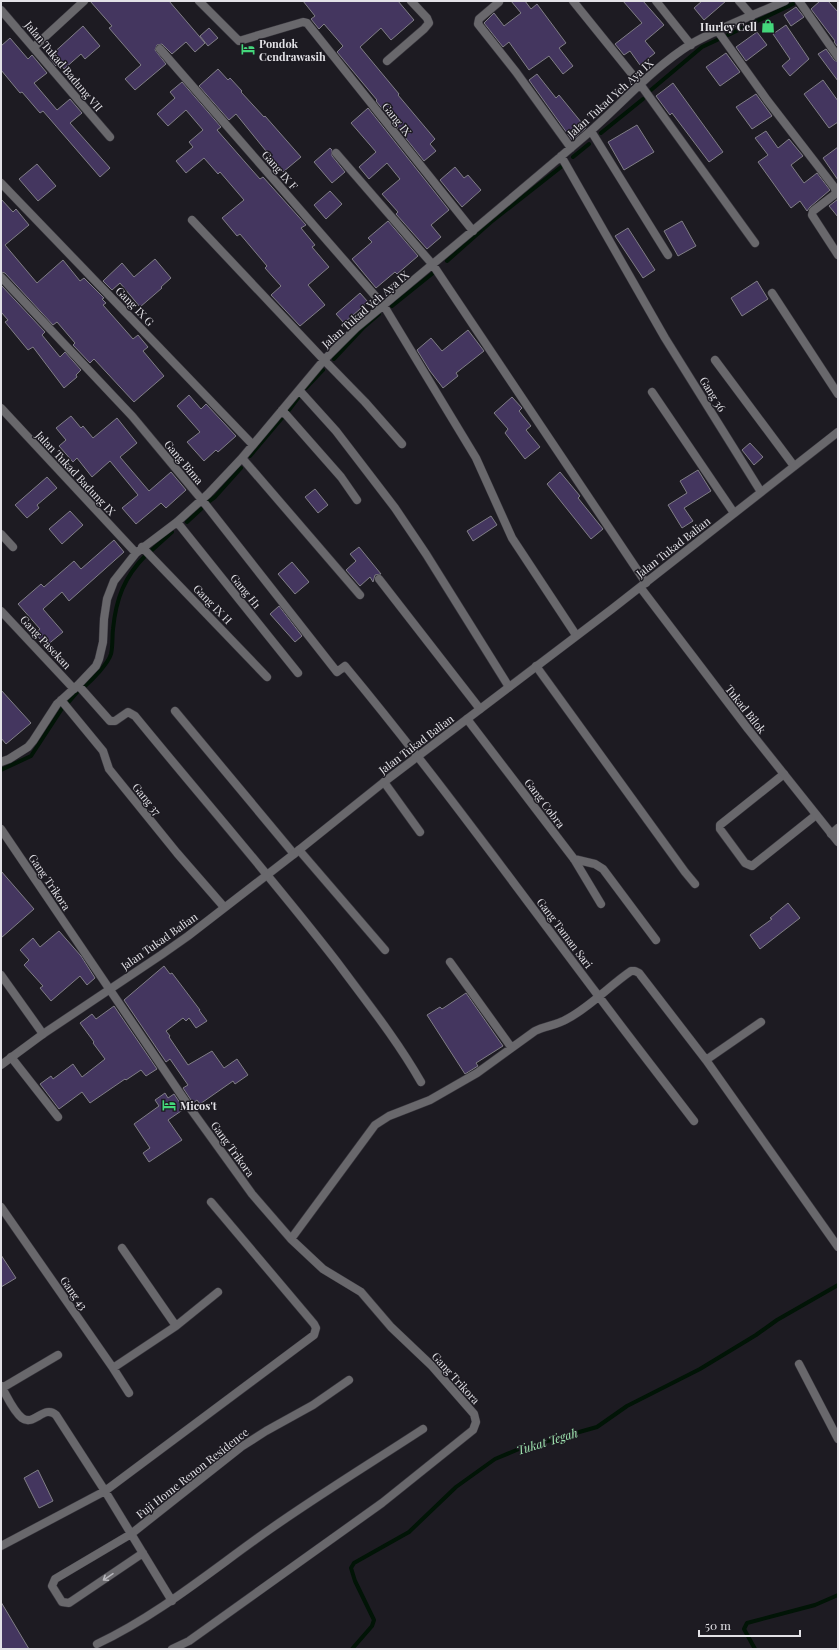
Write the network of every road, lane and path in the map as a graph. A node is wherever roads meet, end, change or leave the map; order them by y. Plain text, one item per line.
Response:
1 (84, 1) edge
2 (199, 1) edge
3 (411, 1) edge
4 (573, 1) edge
5 (656, 1) edge
6 (739, 1) edge
7 (785, 1) edge
8 (799, 1) edge
9 (499, 2) edge
10 (1, 10) edge
11 (752, 16) junction
12 (717, 30) junction
13 (691, 45) junction
14 (34, 47) junction
15 (160, 49) dead end
16 (838, 57) edge
17 (387, 61) dead end
18 (640, 84) junction
19 (591, 131) junction
20 (110, 137) dead end
21 (571, 148) junction
22 (336, 153) dead end
23 (561, 156) junction
24 (1, 183) edge
25 (837, 190) edge
26 (192, 220) dead end
27 (473, 231) junction
28 (755, 243) dead end
29 (668, 255) dead end
30 (838, 255) edge
31 (433, 265) junction
32 (1, 277) edge
33 (772, 293) dead end
34 (384, 306) junction
35 (324, 360) junction
36 (715, 360) dead end
37 (299, 390) junction
38 (652, 392) dead end
39 (838, 394) edge
40 (1, 408) edge
41 (282, 410) junction
42 (838, 432) edge
43 (402, 444) dead end
44 (253, 445) junction
45 (242, 458) junction
46 (794, 466) junction
47 (761, 492) junction
48 (202, 500) junction
49 (357, 500) dead end
50 (734, 513) junction
51 (177, 522) junction
52 (1, 534) edge
53 (13, 547) dead end
54 (142, 547) junction
55 (136, 553) junction
56 (379, 579) dead end
57 (643, 585) junction
58 (360, 595) dead end
59 (1, 611) edge
60 (576, 635) junction
61 (536, 666) junction
62 (337, 672) joint
63 (298, 673) dead end
64 (267, 677) dead end
65 (76, 687) junction
66 (509, 687) junction
67 (61, 700) junction
68 (480, 709) junction
69 (175, 711) dead end
70 (467, 719) junction
71 (419, 756) junction
72 (1, 762) edge
73 (784, 774) junction
74 (384, 782) junction
75 (816, 815) junction
76 (1, 829) edge
77 (835, 831) edge
78 (420, 832) dead end
79 (838, 842) edge
80 (297, 852) junction
81 (574, 859) junction
82 (268, 875) junction
83 (695, 884) dead end
84 (601, 904) dead end
85 (224, 907) junction
86 (656, 940) dead end
87 (385, 950) dead end
88 (450, 962) dead end
89 (1, 975) edge
90 (110, 990) junction
91 (598, 996) junction
92 (761, 1022) dead end
93 (43, 1034) junction
94 (511, 1047) junction
95 (11, 1057) junction
96 (706, 1060) junction
97 (1, 1066) edge
98 (421, 1082) dead end
99 (58, 1117) dead end
100 (694, 1121) dead end
101 (211, 1202) dead end
102 (1, 1207) edge
103 (291, 1239) junction
104 (838, 1247) edge
105 (122, 1248) dead end
106 (218, 1292) dead end
107 (176, 1326) junction
108 (58, 1355) dead end
109 (799, 1364) dead end
110 (113, 1368) junction
111 (349, 1380) dead end
112 (2, 1387) edge
113 (128, 1393) dead end
114 (423, 1429) dead end
115 (838, 1439) edge
116 (105, 1491) junction
117 (131, 1534) junction
118 (1, 1546) edge
119 (143, 1553) junction
120 (172, 1601) junction
121 (97, 1644) dead end
122 (172, 1649) edge

1 - 14 street
2 - 27 street, Gang IX
3 - 17 street
4 - 18 street
5 - 13 street
6 - 11 street
7 - 11 street, Jalan Tukad Yeh Aya IX
8 - 16 street
9 - 21 street
10 - 14 street, Jalan Tukad Badung VII
11 - 12 street, Jalan Tukad Yeh Aya IX
12 - 13 street, Jalan Tukad Yeh Aya IX
12 - 25 street
13 - 18 street, Jalan Tukad Yeh Aya IX
14 - 20 street, Jalan Tukad Badung VII
15 - 34 street, Gang IX F
18 - 19 street, Jalan Tukad Yeh Aya IX
18 - 28 street
19 - 21 street, Jalan Tukad Yeh Aya IX
19 - 29 street
21 - 23 street, Jalan Tukad Yeh Aya IX
22 - 31 street, Tukad Bilok
23 - 27 street, Jalan Tukad Yeh Aya IX
23 - 47 street, Gang 36
24 - 44 street, Gang IX G
25 - 30 street
26 - 35 street
27 - 31 street, Jalan Tukad Yeh Aya IX
31 - 34 street, Jalan Tukad Yeh Aya IX
31 - 57 street, Tukad Bilok
32 - 48 street, Gang Bima
33 - 39 street
34 - 35 street, Jalan Tukad Yeh Aya IX
34 - 60 street, Gang IX F
35 - 37 street, Jalan Tukad Yeh Aya IX
35 - 43 street
36 - 46 street
37 - 41 street, Jalan Tukad Yeh Aya IX
37 - 66 street
38 - 50 street
40 - 55 street, Jalan Tukad Badung IX
41 - 44 street, Jalan Tukad Yeh Aya IX
41 - 49 street
42 - 46 street, Jalan Tukad Balian
44 - 45 street, Jalan Tukad Yeh Aya IX
45 - 48 street, Jalan Tukad Yeh Aya IX
45 - 58 street
46 - 47 street, Jalan Tukad Balian
47 - 50 street, Jalan Tukad Balian
48 - 51 street, Jalan Tukad Yeh Aya IX
48 - 62 street, Gang Bima
50 - 57 street, Jalan Tukad Balian
51 - 54 street, Jalan Tukad Yeh Aya IX
51 - 63 street, Gang H1
52 - 53 street
54 - 55 street, Jalan Tukad Yeh Aya IX
54 - 64 street, Gang IX H
55 - 65 street, Jalan Tukad Yeh Aya IX
56 - 68 street
57 - 60 street, Jalan Tukad Balian
57 - 73 street, Tukad Bilok
59 - 65 street, Gang Pasekan
60 - 61 street, Jalan Tukad Balian
61 - 66 street, Jalan Tukad Balian
61 - 83 street
62 - 71 street, Gang Taman Sari
65 - 67 street, Jalan Tukad Yeh Aya IX
65 - 82 street, Gang Pasekan
66 - 68 street, Jalan Tukad Balian
67 - 72 street, Jalan Tukad Yeh Aya IX
67 - 85 street, Gang 37
68 - 70 street, Jalan Tukad Balian
69 - 80 street
70 - 71 street, Jalan Tukad Balian
70 - 81 street, Gang Cobra
71 - 74 street, Jalan Tukad Balian
71 - 91 street, Gang Taman Sari
73 - 75 street, Tukad Bilok
73 - 75 street
74 - 78 street
74 - 80 street, Jalan Tukad Balian
75 - 77 street, Tukad Bilok
76 - 90 street, Gang Trikora
77 - 79 street, Tukad Bilok
80 - 82 street, Jalan Tukad Balian
80 - 87 street
81 - 84 street, Gang Cobra
81 - 86 street
82 - 85 street, Jalan Tukad Balian
82 - 98 street
85 - 90 street, Jalan Tukad Balian
88 - 94 street
89 - 93 street
90 - 93 street, Jalan Tukad Balian
90 - 103 street, Gang Trikora
91 - 94 street
91 - 96 street
91 - 100 street, Gang Taman Sari
92 - 96 street
93 - 95 street, Jalan Tukad Balian
94 - 103 street
95 - 97 street, Jalan Tukad Balian
95 - 99 street
96 - 104 street
101 - 116 street
102 - 110 street, Gang 43
103 - 122 street, Gang Trikora
105 - 107 street
106 - 107 street
107 - 110 street
108 - 112 street
109 - 115 street
110 - 113 street, Gang 43
111 - 117 street, Fuji Home Renon Residence
112 - 116 street
114 - 120 street
116 - 117 street
116 - 118 street
117 - 119 street
119 -> 117 street, Fuji Home Renon Residence
119 - 120 street
120 - 121 street

